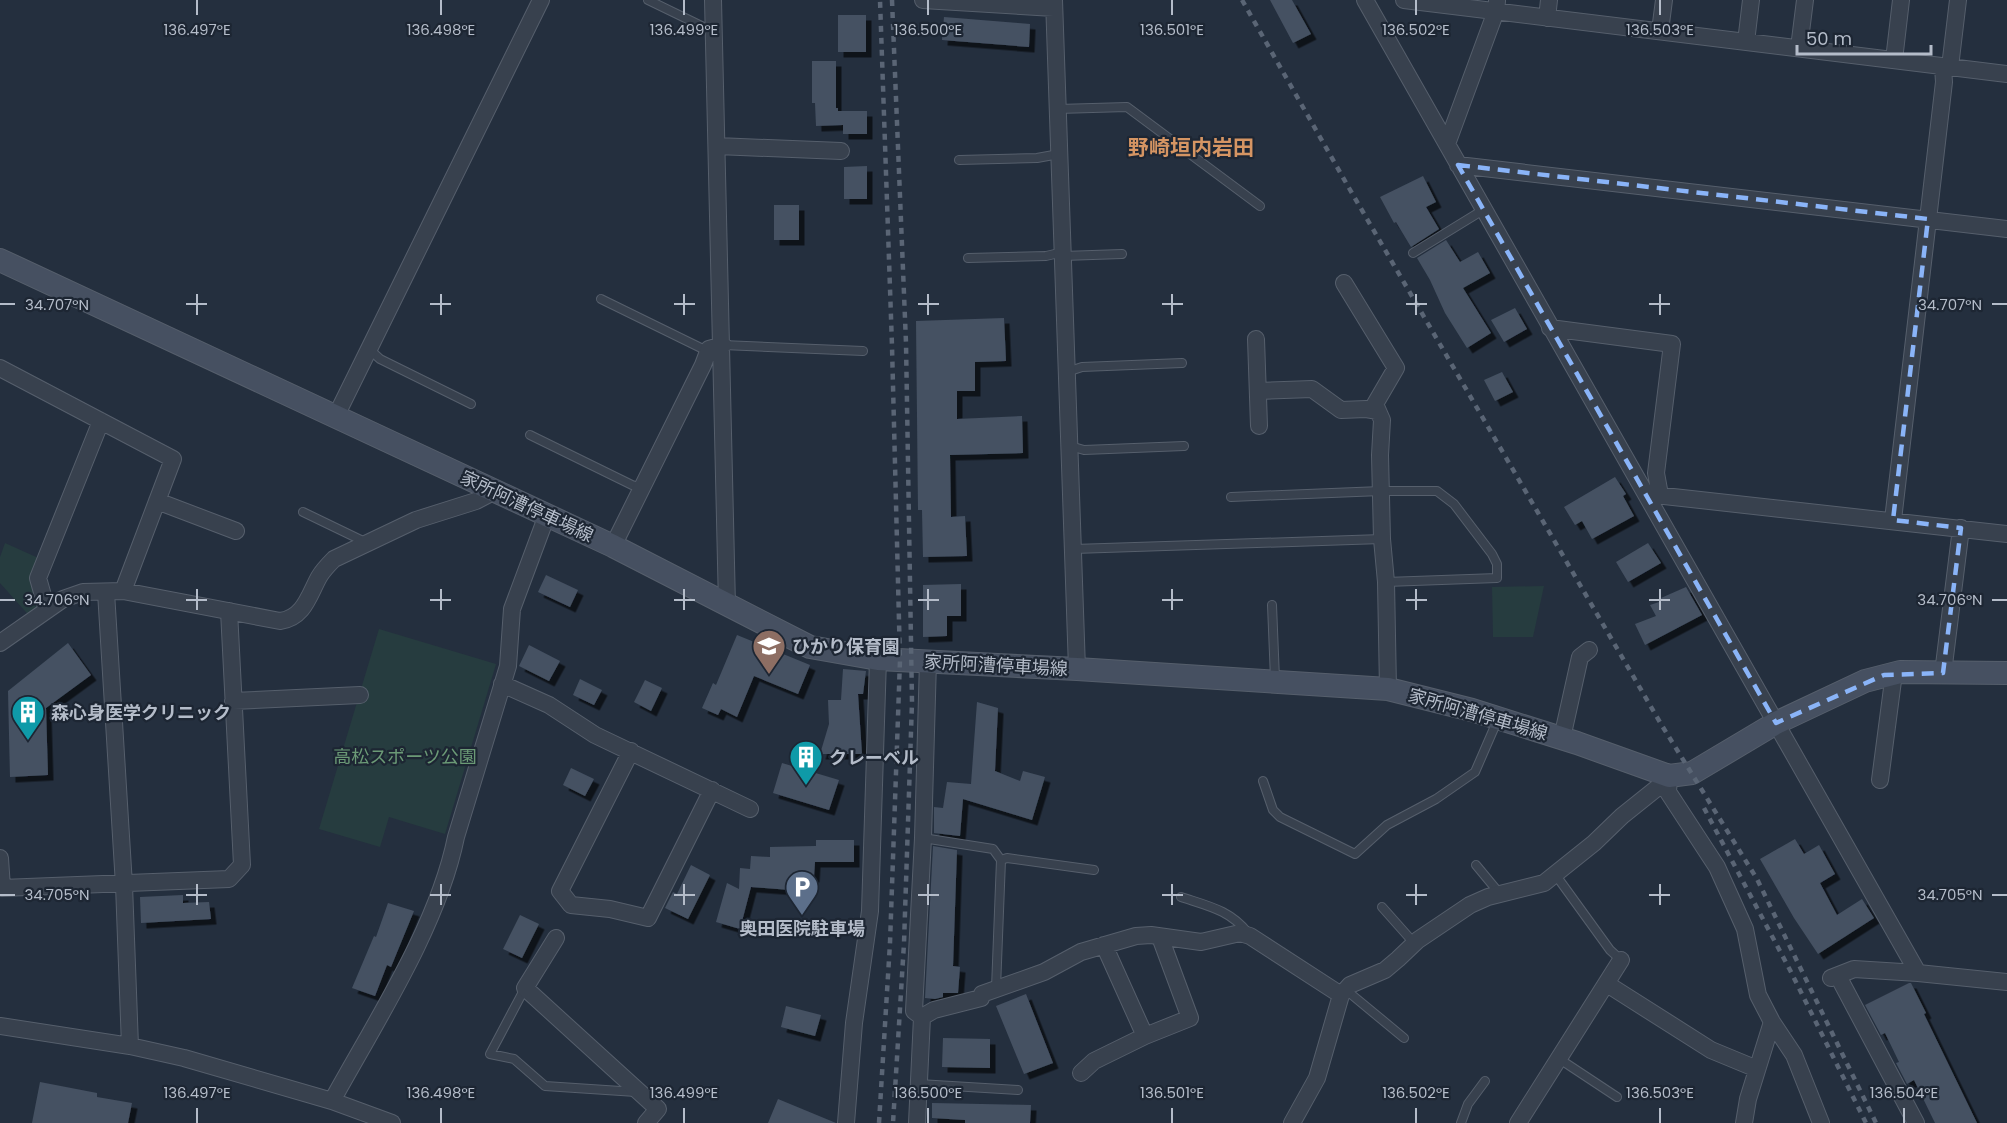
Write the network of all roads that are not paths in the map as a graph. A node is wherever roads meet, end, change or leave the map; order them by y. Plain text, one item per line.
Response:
1 (542, 0) edge
2 (648, 0) edge
3 (713, 0) edge
4 (923, 0) edge
5 (1365, 0) edge
6 (1404, 0) edge
7 (1549, 0) edge
8 (1664, 0) edge
9 (1751, 0) edge
10 (1805, 0) edge
11 (1901, 0) edge
12 (1958, 0) edge
13 (1054, 4) edge
14 (1496, 6) edge
15 (1547, 18) junction
16 (714, 32) junction
17 (1660, 32) junction
18 (1746, 42) junction
19 (1799, 48) junction
20 (1894, 60) junction
21 (1947, 67) junction
22 (2007, 74) edge
23 (1058, 109) junction
24 (1447, 144) junction
25 (717, 146) junction
26 (841, 151) dead end
27 (1059, 154) junction
28 (959, 160) dead end
29 (1458, 165) junction
30 (1260, 206) dead end
31 (1483, 210) junction
32 (1928, 219) junction
33 (2007, 229) edge
34 (1413, 253) dead end
35 (1063, 254) junction
36 (1122, 254) dead end
37 (968, 258) dead end
38 (1, 263) edge
39 (1344, 283) dead end
40 (601, 299) dead end
41 (1550, 328) junction
42 (1256, 339) dead end
43 (716, 347) junction
44 (369, 349) junction
45 (863, 351) dead end
46 (1182, 363) dead end
47 (0, 368) edge
48 (1067, 372) junction
49 (1258, 391) junction
50 (471, 404) dead end
51 (1378, 411) junction
52 (335, 418) junction
53 (101, 421) junction
54 (1259, 426) dead end
55 (530, 435) dead end
56 (1070, 446) junction
57 (1184, 446) dead end
58 (642, 488) junction
59 (495, 491) junction
60 (1381, 491) junction
61 (1653, 494) junction
62 (1231, 497) dead end
63 (157, 501) junction
64 (303, 512) dead end
65 (547, 515) junction
66 (1893, 520) junction
67 (1960, 528) junction
68 (236, 531) dead end
69 (2007, 534) edge
70 (1382, 539) junction
71 (367, 545) junction
72 (613, 546) junction
73 (1074, 549) junction
74 (1386, 582) junction
75 (123, 591) junction
76 (106, 592) junction
77 (1272, 605) dead end
78 (727, 606) junction
79 (47, 610) junction
80 (229, 611) junction
81 (0, 643) edge
82 (1589, 650) dead end
83 (878, 659) junction
84 (928, 661) junction
85 (1077, 669) junction
86 (1893, 673) junction
87 (1943, 673) junction
88 (2007, 673) edge
89 (1275, 681) junction
90 (502, 684) junction
91 (1388, 689) junction
92 (360, 695) dead end
93 (233, 701) junction
94 (1498, 718) junction
95 (1776, 723) junction
96 (1562, 738) junction
97 (631, 751) junction
98 (1669, 776) junction
99 (1880, 780) dead end
100 (1263, 781) dead end
101 (712, 790) junction
102 (750, 809) dead end
103 (923, 838) junction
104 (0, 858) edge
105 (1001, 860) junction
106 (1476, 865) dead end
107 (1094, 870) dead end
108 (1555, 874) junction
109 (124, 885) junction
110 (1500, 894) junction
111 (1181, 897) dead end
112 (1382, 907) dead end
113 (1250, 936) junction
114 (1161, 937) junction
115 (556, 938) dead end
116 (1414, 943) junction
117 (1104, 945) junction
118 (1621, 960) joint
119 (1918, 973) junction
120 (2007, 982) edge
121 (1607, 984) junction
122 (525, 988) junction
123 (996, 988) junction
124 (1343, 992) junction
125 (922, 1017) junction
126 (1772, 1022) junction
127 (0, 1026) edge
128 (1145, 1036) junction
129 (1404, 1038) dead end
130 (130, 1046) junction
131 (1558, 1058) junction
132 (1757, 1069) junction
133 (1082, 1073) dead end
134 (1485, 1082) dead end
135 (919, 1084) junction
136 (1018, 1090) dead end
137 (640, 1093) junction
138 (1617, 1097) dead end
139 (332, 1101) junction
140 (392, 1123) edge
141 (646, 1123) edge
142 (846, 1123) edge
143 (917, 1123) edge
144 (1292, 1123) edge
145 (1461, 1123) edge
146 (1518, 1123) edge
147 (1744, 1123) edge
148 (1821, 1123) edge
149 (1916, 1123) edge

1 - 44 street
2 - 16 lane
3 - 16 street
4 - 13 street
5 - 24 street
6 - 14 street
7 - 15 street
8 - 17 street
9 - 18 street
10 - 19 street
11 - 20 street
12 - 21 street
13 - 23 street
14 - 15 street
14 - 24 street
15 - 17 street
16 - 25 street
17 - 18 street
18 - 19 street
19 - 20 street
20 - 21 street
21 - 22 street
21 - 32 street
23 - 27 street
23 - 30 lane
24 - 29 street
25 - 26 street
25 - 43 street
27 - 28 lane
27 - 35 street
29 - 31 street
29 - 32 street
31 - 34 lane
31 - 41 street
32 - 33 street
32 - 66 street
35 - 36 lane
35 - 37 lane
35 - 48 street
38 - 52 main road, 家所阿漕停車場線
39 - 51 street
40 - 43 lane
41 - 61 street
41 - 61 street
42 - 49 street
43 - 45 lane
43 - 58 street
43 - 78 street
44 - 50 lane
44 - 52 street
46 - 48 lane
47 - 53 street
48 - 56 street
49 - 51 street
49 - 54 street
51 - 60 street
52 - 59 main road, 家所阿漕停車場線
53 - 63 street
53 - 79 street
55 - 58 lane
56 - 57 lane
56 - 73 street
58 - 72 street
59 - 65 main road, 家所阿漕停車場線
59 - 71 street
60 - 62 lane
60 - 70 street
60 - 74 lane
61 - 66 street
61 - 95 street
63 - 68 street
63 - 75 street
64 - 71 lane
65 - 72 main road, 家所阿漕停車場線
65 - 90 street
66 - 67 street
67 - 69 street
67 - 87 street
70 - 73 lane
70 - 74 street
71 - 80 street
72 - 78 main road, 家所阿漕停車場線
73 - 85 street
74 - 91 street
75 - 76 street
75 - 80 street
76 - 79 street
76 - 109 street
77 - 89 lane
78 - 83 main road, 家所阿漕停車場線
79 - 81 street
80 - 93 street
82 - 96 street
83 - 84 main road, 家所阿漕停車場線
83 - 142 street
84 - 85 main road, 家所阿漕停車場線
84 - 103 street
85 - 89 main road, 家所阿漕停車場線
86 - 87 main road
86 - 95 main road
86 - 99 street
87 - 88 main road
89 - 91 main road, 家所阿漕停車場線
90 - 97 street
90 - 139 street
91 - 94 main road, 家所阿漕停車場線
92 - 93 street
93 - 109 street
94 - 96 main road, 家所阿漕停車場線
94 - 100 lane
95 - 98 main road
95 - 119 street
96 - 98 main road, 家所阿漕停車場線
97 - 101 street
97 - 101 street
98 - 108 street
98 - 126 street
101 - 102 street
103 - 105 lane
103 - 125 street
104 - 109 street
105 - 107 lane
105 - 123 lane
106 - 110 lane
108 - 110 street
108 - 118 lane
109 - 130 street
110 - 116 street
111 - 113 lane
112 - 116 lane
113 - 114 street
113 - 124 street
114 - 117 street
114 - 128 street
115 - 122 street
116 - 124 street
117 - 123 street
117 - 128 street
118 - 121 street
119 - 120 street
119 - 149 street
121 - 131 street
121 - 132 street
122 - 137 street
122 - 137 lane
123 - 125 street
124 - 129 lane
124 - 144 street
125 - 135 street
126 - 132 street
126 - 148 street
127 - 130 street
128 - 133 street
130 - 139 street
131 - 138 lane
131 - 146 street
132 - 147 street
134 - 145 lane
135 - 136 lane
135 - 143 street
137 - 141 street
139 - 140 street

